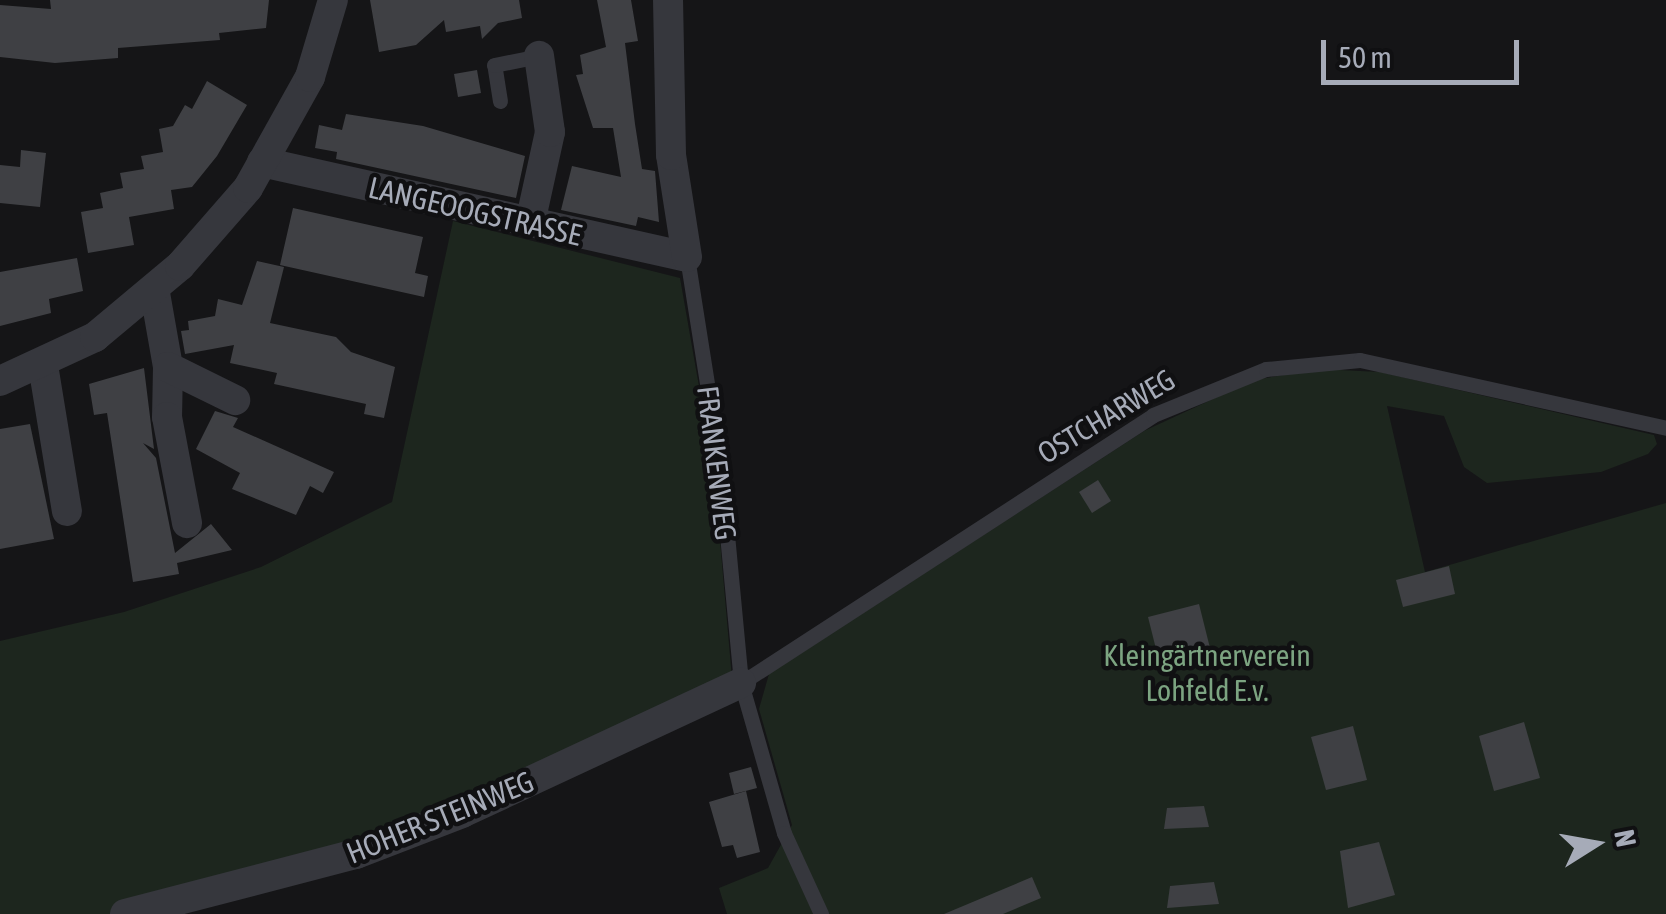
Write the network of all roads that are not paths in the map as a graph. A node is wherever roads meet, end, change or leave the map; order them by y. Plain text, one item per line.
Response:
1 (333, 0) edge
2 (668, 0) edge
3 (539, 56) joint
4 (500, 100) dead end
5 (262, 162) junction
6 (530, 223) junction
7 (687, 257) junction
8 (154, 293) junction
9 (44, 365) junction
10 (168, 367) junction
11 (0, 381) edge
12 (235, 400) dead end
13 (1666, 428) edge
14 (66, 511) dead end
15 (187, 523) dead end
16 (740, 683) junction
17 (125, 914) edge
18 (821, 914) edge

1 - 5 street
2 - 7 street, FRANKENWEG
3 - 4 lane
3 - 6 street
5 - 6 street, LANGEOOGSTRASSE
5 - 8 street
6 - 7 street, LANGEOOGSTRASSE
7 - 16 lane, FRANKENWEG
8 - 9 street
8 - 10 street
9 - 11 street
9 - 14 street
10 - 12 street
10 - 15 street
13 - 16 lane, OSTCHARWEG
16 - 17 street, HOHER STEINWEG
16 - 18 lane, FRANKENWEG

